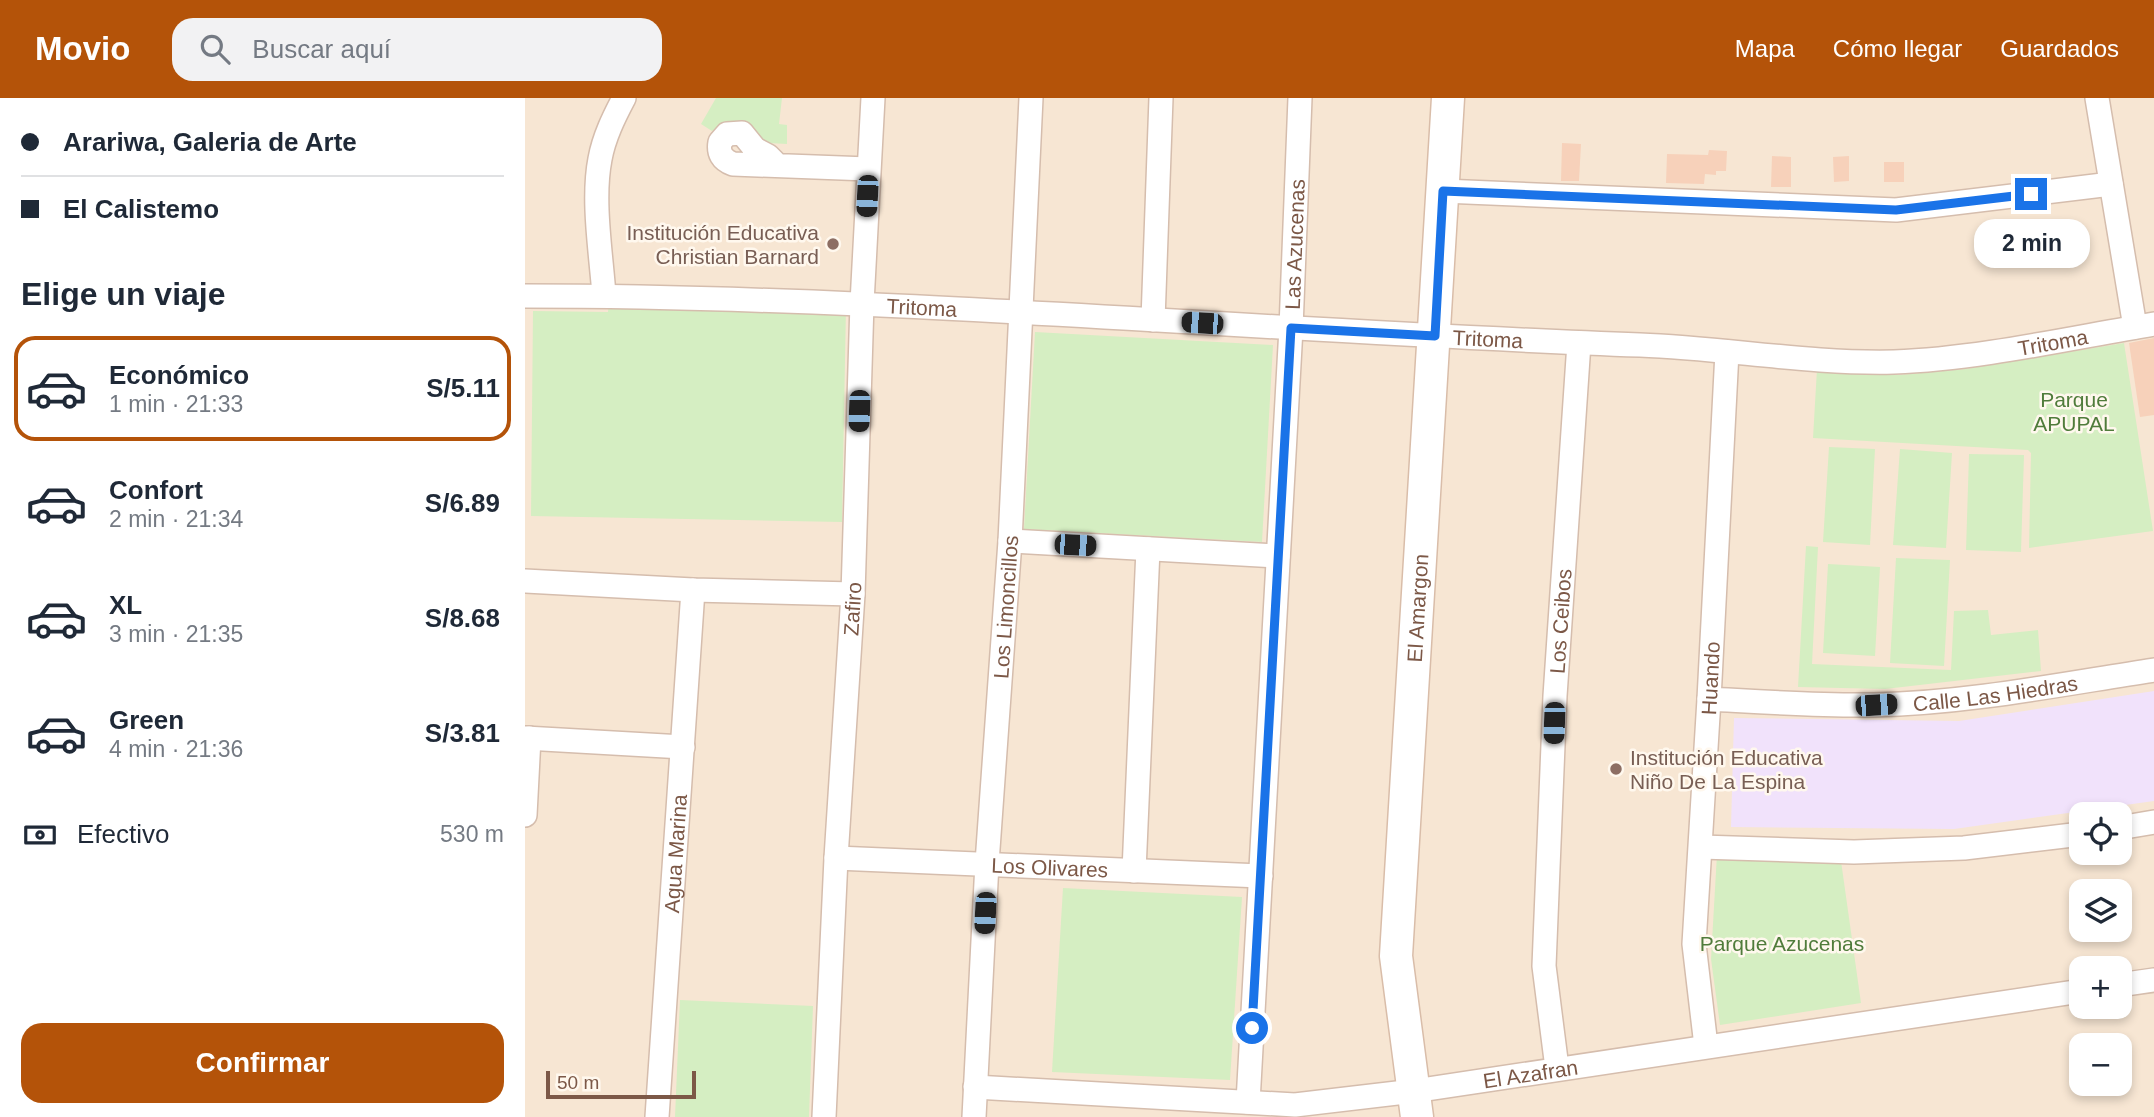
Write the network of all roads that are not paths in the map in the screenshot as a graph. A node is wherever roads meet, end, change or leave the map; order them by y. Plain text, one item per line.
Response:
1 (624, 98) edge
2 (873, 98) edge
3 (1031, 98) edge
4 (1161, 98) edge
5 (1300, 98) edge
6 (1448, 98) edge
7 (2097, 98) edge
8 (777, 165) dead end
9 (868, 169) junction
10 (2111, 184) junction
11 (1443, 191) junction
12 (604, 295) junction
13 (525, 296) edge
14 (862, 303) junction
15 (1022, 312) junction
16 (1153, 320) junction
17 (2145, 326) edge
18 (1291, 328) junction
19 (1435, 336) junction
20 (1579, 343) junction
21 (1727, 352) junction
22 (1010, 541) junction
23 (1148, 549) junction
24 (1278, 556) junction
25 (525, 581) edge
26 (693, 590) junction
27 (853, 594) junction
28 (2154, 670) edge
29 (1710, 699) junction
30 (527, 738) edge
31 (683, 747) junction
32 (525, 815) edge
33 (2154, 822) edge
34 (2132, 826) edge
35 (2069, 835) edge
36 (1701, 847) junction
37 (836, 858) junction
38 (988, 863) junction
39 (1133, 871) junction
40 (1261, 876) junction
41 (2154, 980) edge
42 (2132, 983) edge
43 (2069, 993) edge
44 (1706, 1046) junction
45 (1557, 1068) junction
46 (975, 1087) junction
47 (1248, 1102) junction
48 (1416, 1104) edge
49 (657, 1117) edge
50 (824, 1117) edge
51 (974, 1117) edge

1 - 12 street
2 - 9 street, Zafiro
3 - 15 street, Los Limoncillos
4 - 16 street
5 - 18 street, Las Azucenas
6 - 11 street, El Amargon
7 - 10 street
8 - 9 street
9 - 14 street, Zafiro
10 - 11 street
10 - 17 street
11 - 19 street, El Amargon
12 - 13 street, Tritoma
12 - 14 street, Tritoma
14 - 15 street, Tritoma
14 - 27 street, Zafiro
15 - 16 street, Tritoma
15 - 22 street, Los Limoncillos
16 - 18 street, Tritoma
17 - 21 street, Tritoma
18 - 19 street, Tritoma
18 - 24 street, Las Azucenas
19 - 20 street, Tritoma
19 - 48 street, El Amargon
20 - 21 street, Tritoma
20 - 45 street, Los Ceibos
21 - 29 street, Huando
22 - 23 street
22 - 38 street, Los Limoncillos
23 - 24 street
23 - 39 street
24 - 40 street, Las Azucenas
25 - 26 street
26 - 27 street
26 - 31 street, Agua Marina
27 - 37 street, Zafiro
28 - 29 street, Calle Las Hiedras
29 - 36 street, Huando
30 - 31 street
30 - 32 street
31 - 49 street, Agua Marina
33 - 34 street
35 - 36 street
36 - 44 street, Huando
37 - 38 street, Los Olivares
37 - 50 street, Zafiro
38 - 39 street, Los Olivares
38 - 46 street, Los Limoncillos
39 - 40 street, Los Olivares
40 - 47 street, Las Azucenas
41 - 42 street
43 - 44 street, El Azafran
44 - 45 street, El Azafran
45 - 48 street, El Azafran
46 - 47 street, El Azafran
46 - 51 street, Los Limoncillos
47 - 48 street, El Azafran

